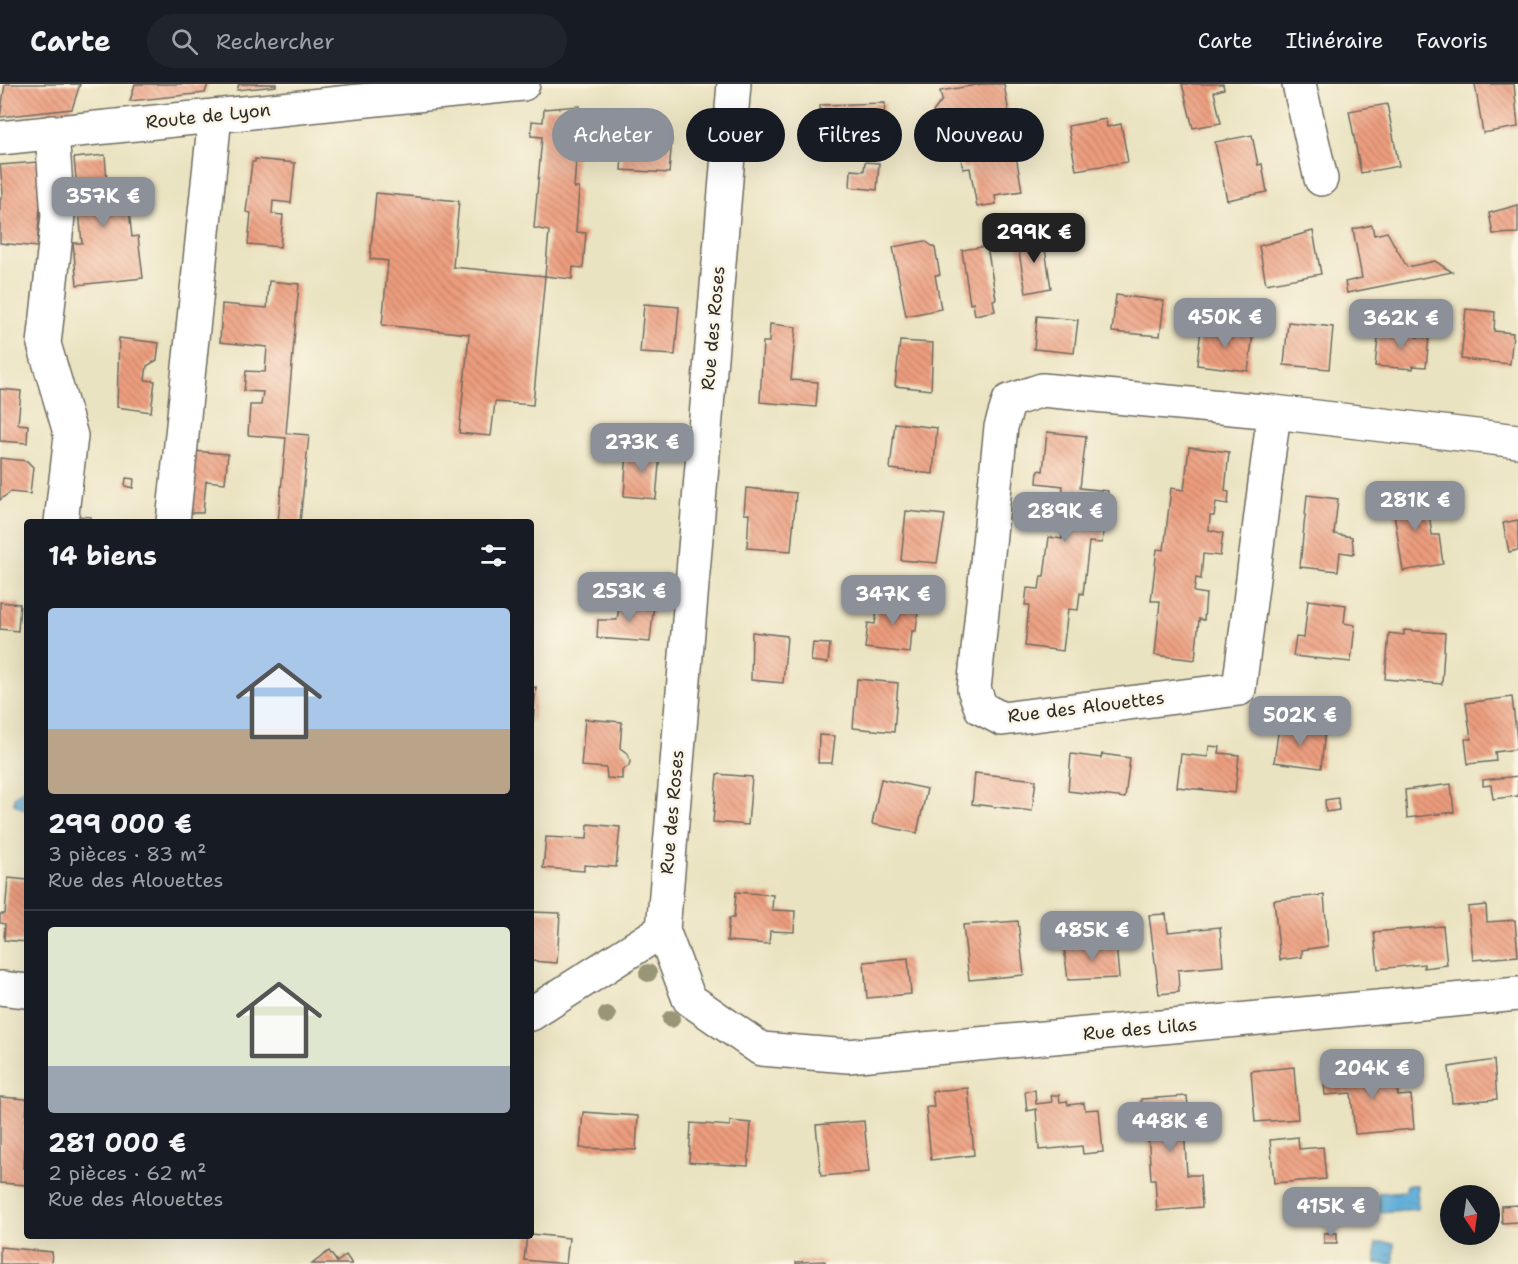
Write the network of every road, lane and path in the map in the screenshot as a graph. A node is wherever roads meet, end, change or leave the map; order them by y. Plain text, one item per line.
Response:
1 (523, 84) edge
2 (734, 84) edge
3 (1299, 84) edge
4 (383, 91) edge
5 (215, 116) junction
6 (52, 132) junction
7 (0, 138) edge
8 (1321, 179) dead end
9 (1274, 412) junction
10 (1518, 441) edge
11 (61, 519) edge
12 (173, 519) edge
13 (663, 930) junction
14 (0, 988) edge
15 (24, 991) edge
16 (1518, 994) edge
17 (534, 1012) edge
18 (761, 1049) joint

1 - 4 street, Route de Lyon
2 - 13 street, Rue des Roses
3 - 8 street
4 - 5 street, Route de Lyon
5 - 6 street, Route de Lyon
5 - 12 street
6 - 7 street, Route de Lyon
6 - 11 street
9 - 9 street, Rue des Alouettes
9 - 10 street, Rue des Alouettes
13 - 17 street
13 - 18 street, Rue des Roses
14 - 15 street
16 - 18 street, Rue des Lilas

